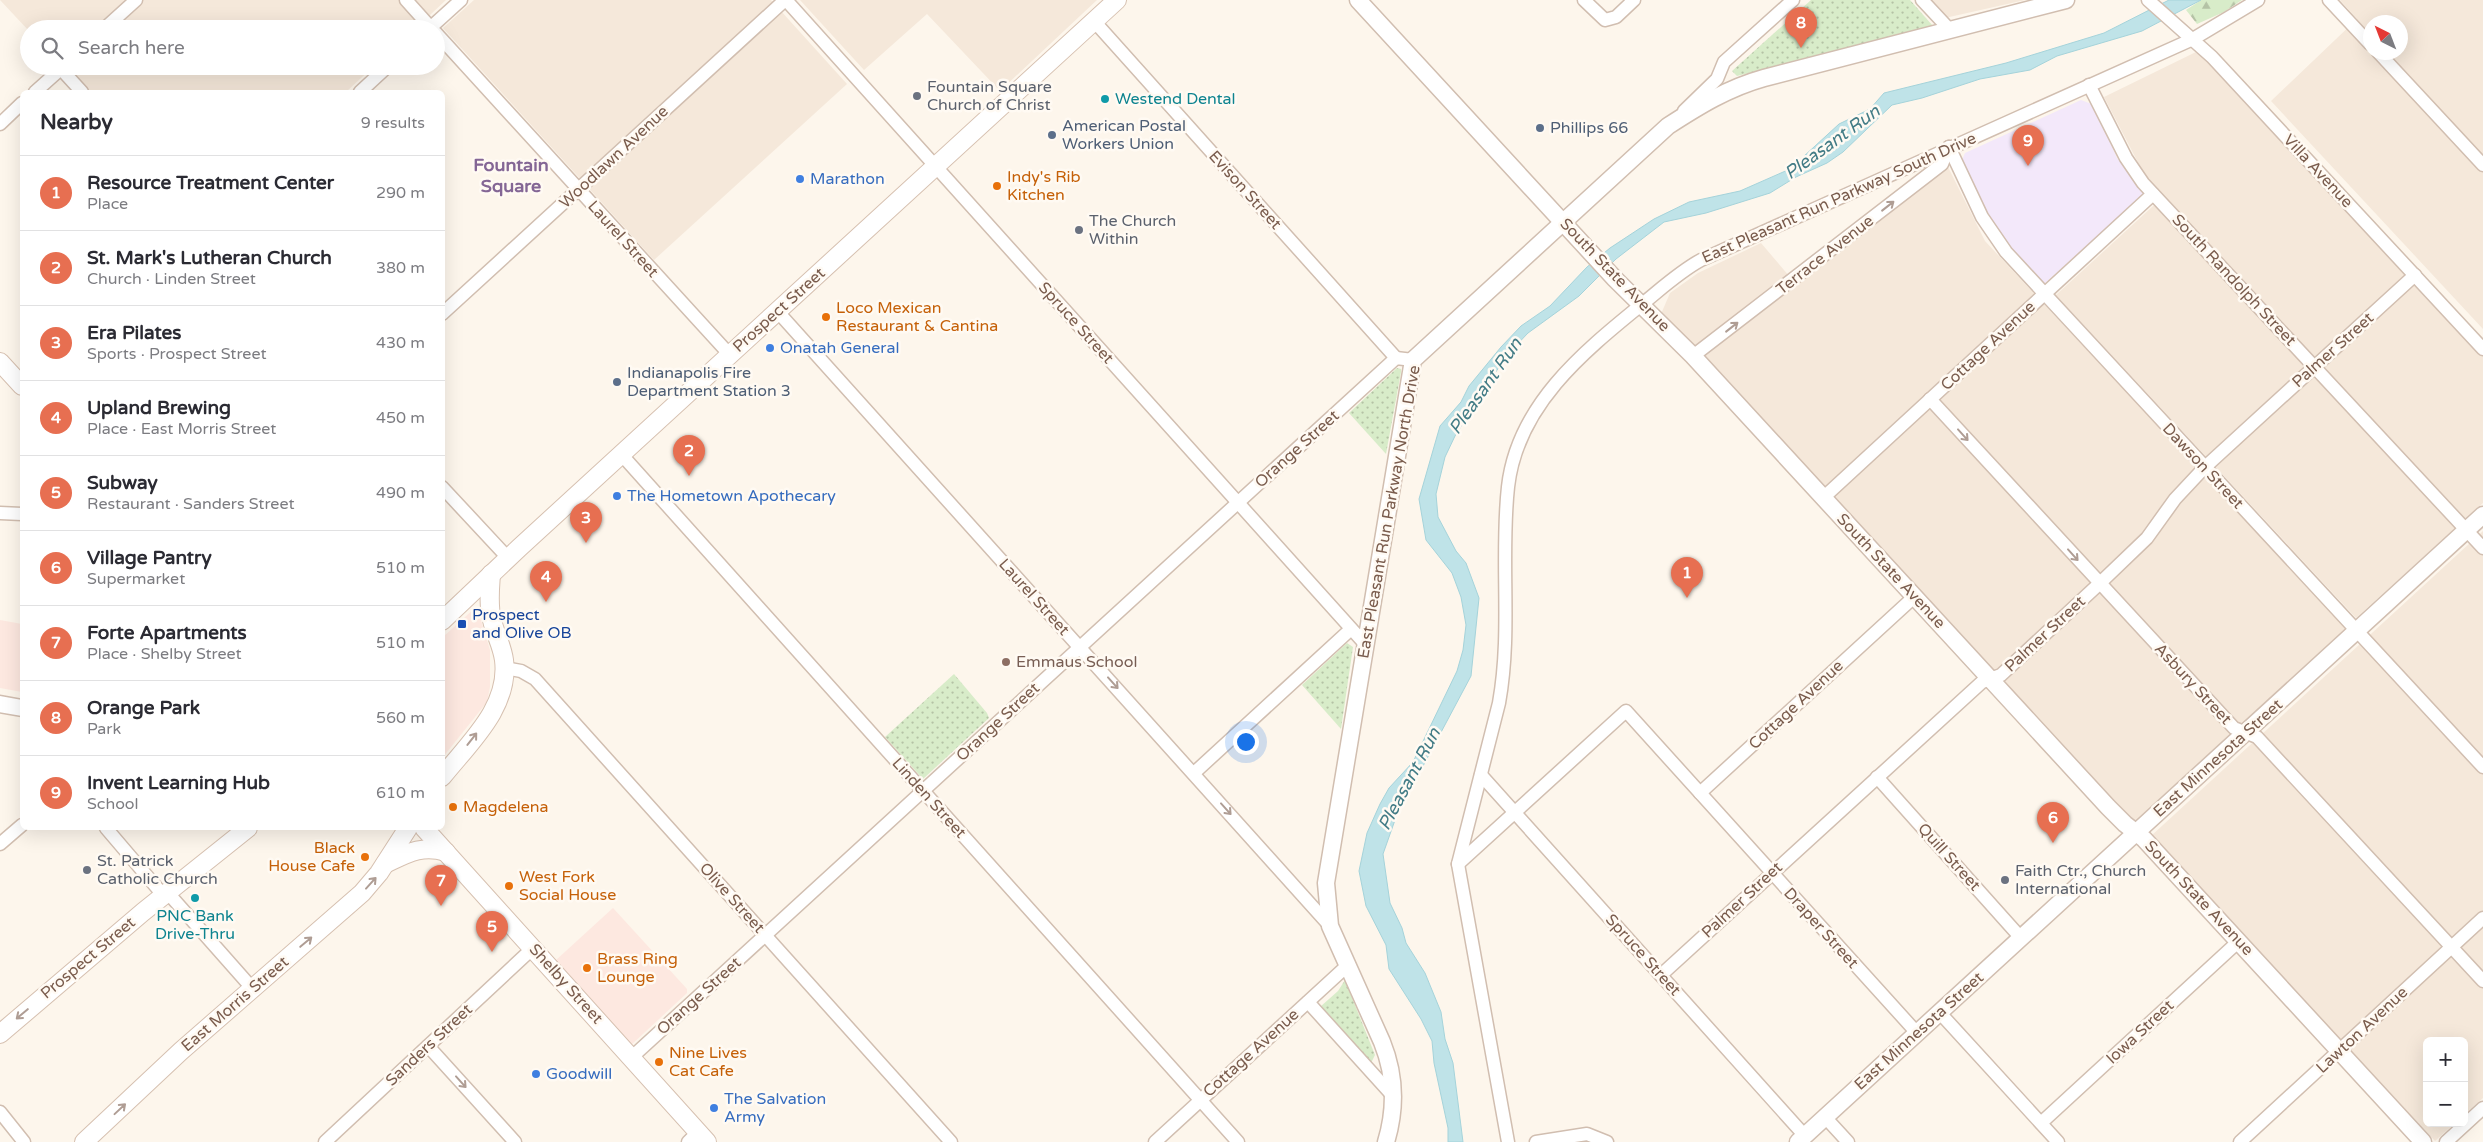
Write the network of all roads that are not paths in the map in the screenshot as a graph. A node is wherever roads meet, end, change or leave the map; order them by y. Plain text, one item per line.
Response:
1 (136, 0) edge
2 (406, 0) edge
3 (460, 0) edge
4 (785, 0) edge
5 (1117, 0) edge
6 (1358, 0) edge
7 (1584, 0) edge
8 (1634, 0) edge
9 (1793, 0) edge
10 (1922, 0) edge
11 (2066, 0) edge
12 (2148, 0) edge
13 (2258, 0) edge
14 (2329, 0) edge
15 (114, 20) edge
16 (423, 20) edge
17 (441, 20) edge
18 (1094, 21) junction
19 (1950, 31) junction
20 (2188, 35) junction
21 (2363, 36) edge
22 (445, 44) edge
23 (2385, 60) edge
24 (54, 75) edge
25 (68, 75) edge
26 (378, 75) edge
27 (2089, 85) junction
28 (37, 90) edge
29 (80, 90) edge
30 (362, 90) edge
31 (20, 105) edge
32 (0, 124) edge
33 (1668, 126) junction
34 (1949, 147) junction
35 (2483, 165) edge
36 (936, 167) junction
37 (579, 189) junction
38 (2153, 194) junction
39 (1564, 223) junction
40 (2415, 275) junction
41 (2045, 294) junction
42 (1642, 304) junction
43 (445, 311) edge
44 (778, 312) junction
45 (2483, 348) edge
46 (730, 355) junction
47 (1693, 356) junction
48 (1405, 359) junction
49 (0, 362) edge
50 (2315, 366) junction
51 (20, 384) edge
52 (1930, 399) junction
53 (621, 454) junction
54 (2204, 468) junction
55 (445, 490) edge
56 (1823, 498) junction
57 (1237, 503) junction
58 (0, 513) edge
59 (20, 514) edge
60 (2483, 515) edge
61 (2467, 530) junction
62 (2483, 548) edge
63 (508, 558) junction
64 (491, 574) junction
65 (2099, 584) junction
66 (1914, 597) junction
67 (445, 618) edge
68 (1351, 629) junction
69 (2356, 631) junction
70 (1366, 646) junction
71 (1080, 647) junction
72 (505, 668) junction
73 (1991, 680) junction
74 (0, 704) edge
75 (20, 708) edge
76 (2246, 733) junction
77 (2483, 767) edge
78 (1194, 773) junction
79 (445, 774) edge
80 (1481, 775) junction
81 (1877, 777) junction
82 (922, 791) junction
83 (1700, 793) junction
84 (1514, 813) junction
85 (20, 827) edge
86 (108, 830) edge
87 (246, 830) edge
88 (407, 830) edge
89 (426, 830) edge
90 (2137, 832) junction
91 (0, 844) edge
92 (446, 852) junction
93 (1458, 864) junction
94 (385, 865) junction
95 (1772, 873) junction
96 (166, 894) junction
97 (2483, 918) edge
98 (1330, 926) junction
99 (765, 936) junction
100 (2021, 938) junction
101 (2239, 941) junction
102 (2451, 947) junction
103 (533, 948) junction
104 (1348, 965) junction
105 (1661, 975) junction
106 (2483, 981) edge
107 (252, 988) junction
108 (1308, 1002) junction
109 (1940, 1012) junction
110 (1917, 1033) junction
111 (0, 1034) edge
112 (428, 1046) junction
113 (2340, 1050) junction
114 (632, 1057) junction
115 (1393, 1096) junction
116 (1200, 1100) junction
117 (2483, 1108) edge
118 (0, 1112) edge
119 (1825, 1117) junction
120 (2041, 1123) junction
121 (698, 1139) edge
122 (1802, 1139) edge
123 (87, 1141) edge
124 (24, 1142) edge
125 (325, 1142) edge
126 (515, 1142) edge
127 (951, 1142) edge
128 (1155, 1142) edge
129 (1238, 1142) edge
130 (1386, 1142) edge
131 (1508, 1142) edge
132 (1536, 1142) edge
133 (1607, 1142) edge
134 (1848, 1142) edge
135 (2058, 1142) edge
136 (2240, 1142) edge
137 (2423, 1142) edge
138 (2446, 1142) edge

1 - 15 street
2 - 16 street, Laurel Street
3 - 17 street
4 - 36 street, Spruce Street
4 - 37 street, Woodlawn Avenue
5 - 18 main road, Prospect Street
6 - 39 street, South State Avenue
7 - 8 street
9 - 33 street
10 - 19 street
11 - 19 street, East Pleasant Run Parkway North Drive
12 - 20 street, Villa Avenue
13 - 20 street, East Pleasant Run Parkway South Drive
14 - 21 street
18 - 36 main road, Prospect Street
18 - 48 street, Evison Street
19 - 33 street, East Pleasant Run Parkway North Drive
20 - 27 street, East Pleasant Run Parkway South Drive
20 - 40 street, Villa Avenue
22 - 37 street, Laurel Street
23 - 35 street
24 - 28 street
25 - 29 street
26 - 30 street
27 - 34 street, East Pleasant Run Parkway South Drive
27 - 38 street, South Randolph Street
31 - 32 street
33 - 39 street, East Pleasant Run Parkway North Drive
34 - 41 street, Dawson Street
34 - 42 street, East Pleasant Run Parkway South Drive
47 -> 34 street, Terrace Avenue
36 - 44 main road, Prospect Street
36 - 57 street, Spruce Street
37 - 43 street, Woodlawn Avenue
37 - 46 street, Laurel Street
38 - 41 street, Cottage Avenue
38 - 50 street, South Randolph Street
39 - 42 street, South State Avenue
39 - 48 street, East Pleasant Run Parkway North Drive
40 - 45 street, Villa Avenue
40 - 50 street, Palmer Street
41 - 52 street, Cottage Avenue
41 - 54 street, Dawson Street
42 - 47 street, South State Avenue
42 - 80 street, East Pleasant Run Parkway South Drive
44 - 46 main road, Prospect Street
44 - 71 street, Laurel Street
46 - 53 main road, Prospect Street
47 - 56 street, South State Avenue
48 - 57 street, Orange Street
48 - 70 street, East Pleasant Run Parkway North Drive
49 - 51 main road
50 - 54 street, Palmer Street
50 - 61 street, South Randolph Street
52 - 56 street, Cottage Avenue
52 -> 65 street, Asbury Street
53 - 63 main road, Prospect Street
53 - 82 street, Linden Street
54 - 65 street, Palmer Street
54 - 69 street, Dawson Street
55 - 63 street
56 - 66 street, South State Avenue
57 - 68 street, Spruce Street
57 - 71 street, Orange Street
58 - 59 street
60 - 61 street, East Minnesota Street
61 - 62 street, South Randolph Street
61 - 69 street, East Minnesota Street
63 - 64 main road, Prospect Street
64 - 67 main road, Prospect Street
64 - 72 main road
65 - 73 street, Palmer Street
65 - 76 street, Asbury Street
66 - 73 street, South State Avenue
66 - 83 street, Cottage Avenue
68 - 70 street, Spruce Street
68 - 78 street
69 - 76 street, East Minnesota Street
69 - 77 street, Dawson Street
70 - 98 street, East Pleasant Run Parkway North Drive
71 -> 78 street, Laurel Street
71 - 82 street, Orange Street
79 -> 72 main road
72 - 99 street, Olive Street
73 - 81 street, Palmer Street
73 - 90 street, South State Avenue
74 - 75 street
76 - 90 street, East Minnesota Street
76 - 102 street, Asbury Street
78 -> 98 street, Laurel Street
80 - 84 street, Spruce Street
80 - 93 street, East Pleasant Run Parkway South Drive
81 - 95 street, Palmer Street
81 - 100 street, Quill Street
82 - 99 street, Orange Street
82 - 116 street, Linden Street
83 - 84 street, Draper Street
83 - 95 street, Draper Street
84 - 93 street
84 - 105 street, Spruce Street
85 - 91 street
86 - 96 street
87 - 96 main road, Prospect Street
88 - 94 main road, East Morris Street
89 - 92 main road, Shelby Street
90 - 100 street, East Minnesota Street
90 - 101 street, South State Avenue
92 - 94 main road, East Morris Street
92 - 103 main road, Shelby Street
93 - 131 street, East Pleasant Run Parkway South Drive
107 -> 94 main road, East Morris Street
95 - 105 street, Palmer Street
95 - 110 street, Draper Street
96 - 107 street
96 -> 111 main road, Prospect Street
97 - 102 street, Lawton Avenue
98 - 104 street, East Pleasant Run Parkway North Drive
99 - 114 street, Orange Street
99 - 127 street, Olive Street
100 - 109 street, East Minnesota Street
101 - 113 street, South State Avenue
101 - 120 street, Iowa Street
102 - 106 street, Asbury Street
102 - 113 street, Lawton Avenue
103 - 112 street, Sanders Street
103 - 114 main road, Shelby Street
104 - 108 street, Cottage Avenue
104 - 115 street, East Pleasant Run Parkway North Drive
105 - 122 street, Spruce Street
123 -> 107 main road, East Morris Street
108 - 115 street
108 - 116 street, Cottage Avenue
109 - 110 street, East Minnesota Street
109 - 120 street
110 - 119 street, East Minnesota Street
112 - 125 street, Sanders Street
112 -> 126 street
113 - 136 street, Lawton Avenue
113 - 137 street, South State Avenue
114 - 121 main road, Shelby Street
115 - 130 street, East Pleasant Run Parkway North Drive
116 - 128 street, Cottage Avenue
116 - 129 street, Linden Street
117 - 138 street
118 - 124 street
119 - 122 street, East Minnesota Street
119 - 134 street
120 - 135 street
132 - 133 street

